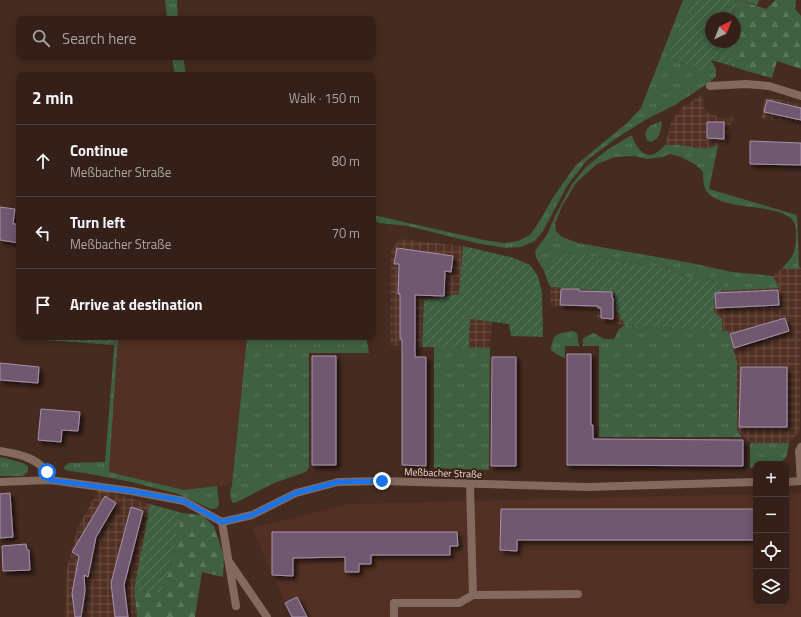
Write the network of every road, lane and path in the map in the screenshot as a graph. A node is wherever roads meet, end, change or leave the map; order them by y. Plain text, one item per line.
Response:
1 (710, 86) dead end
2 (801, 96) edge
3 (801, 447) edge
4 (0, 451) edge
5 (50, 480) junction
6 (801, 481) edge
7 (0, 482) edge
8 (753, 482) edge
9 (789, 482) edge
10 (470, 484) junction
11 (222, 522) junction
12 (228, 561) junction
13 (578, 594) dead end
14 (472, 595) junction
15 (236, 606) dead end
16 (268, 617) edge
17 (394, 617) edge

1 - 2 street
3 - 6 street
4 - 5 street
5 - 7 street
5 - 11 street
6 - 9 street
8 - 10 street, Meßbacher Straße
10 - 11 street, Meßbacher Straße
10 - 14 street
11 - 12 street
12 - 15 street
12 - 16 street
13 - 14 street
14 - 17 street

